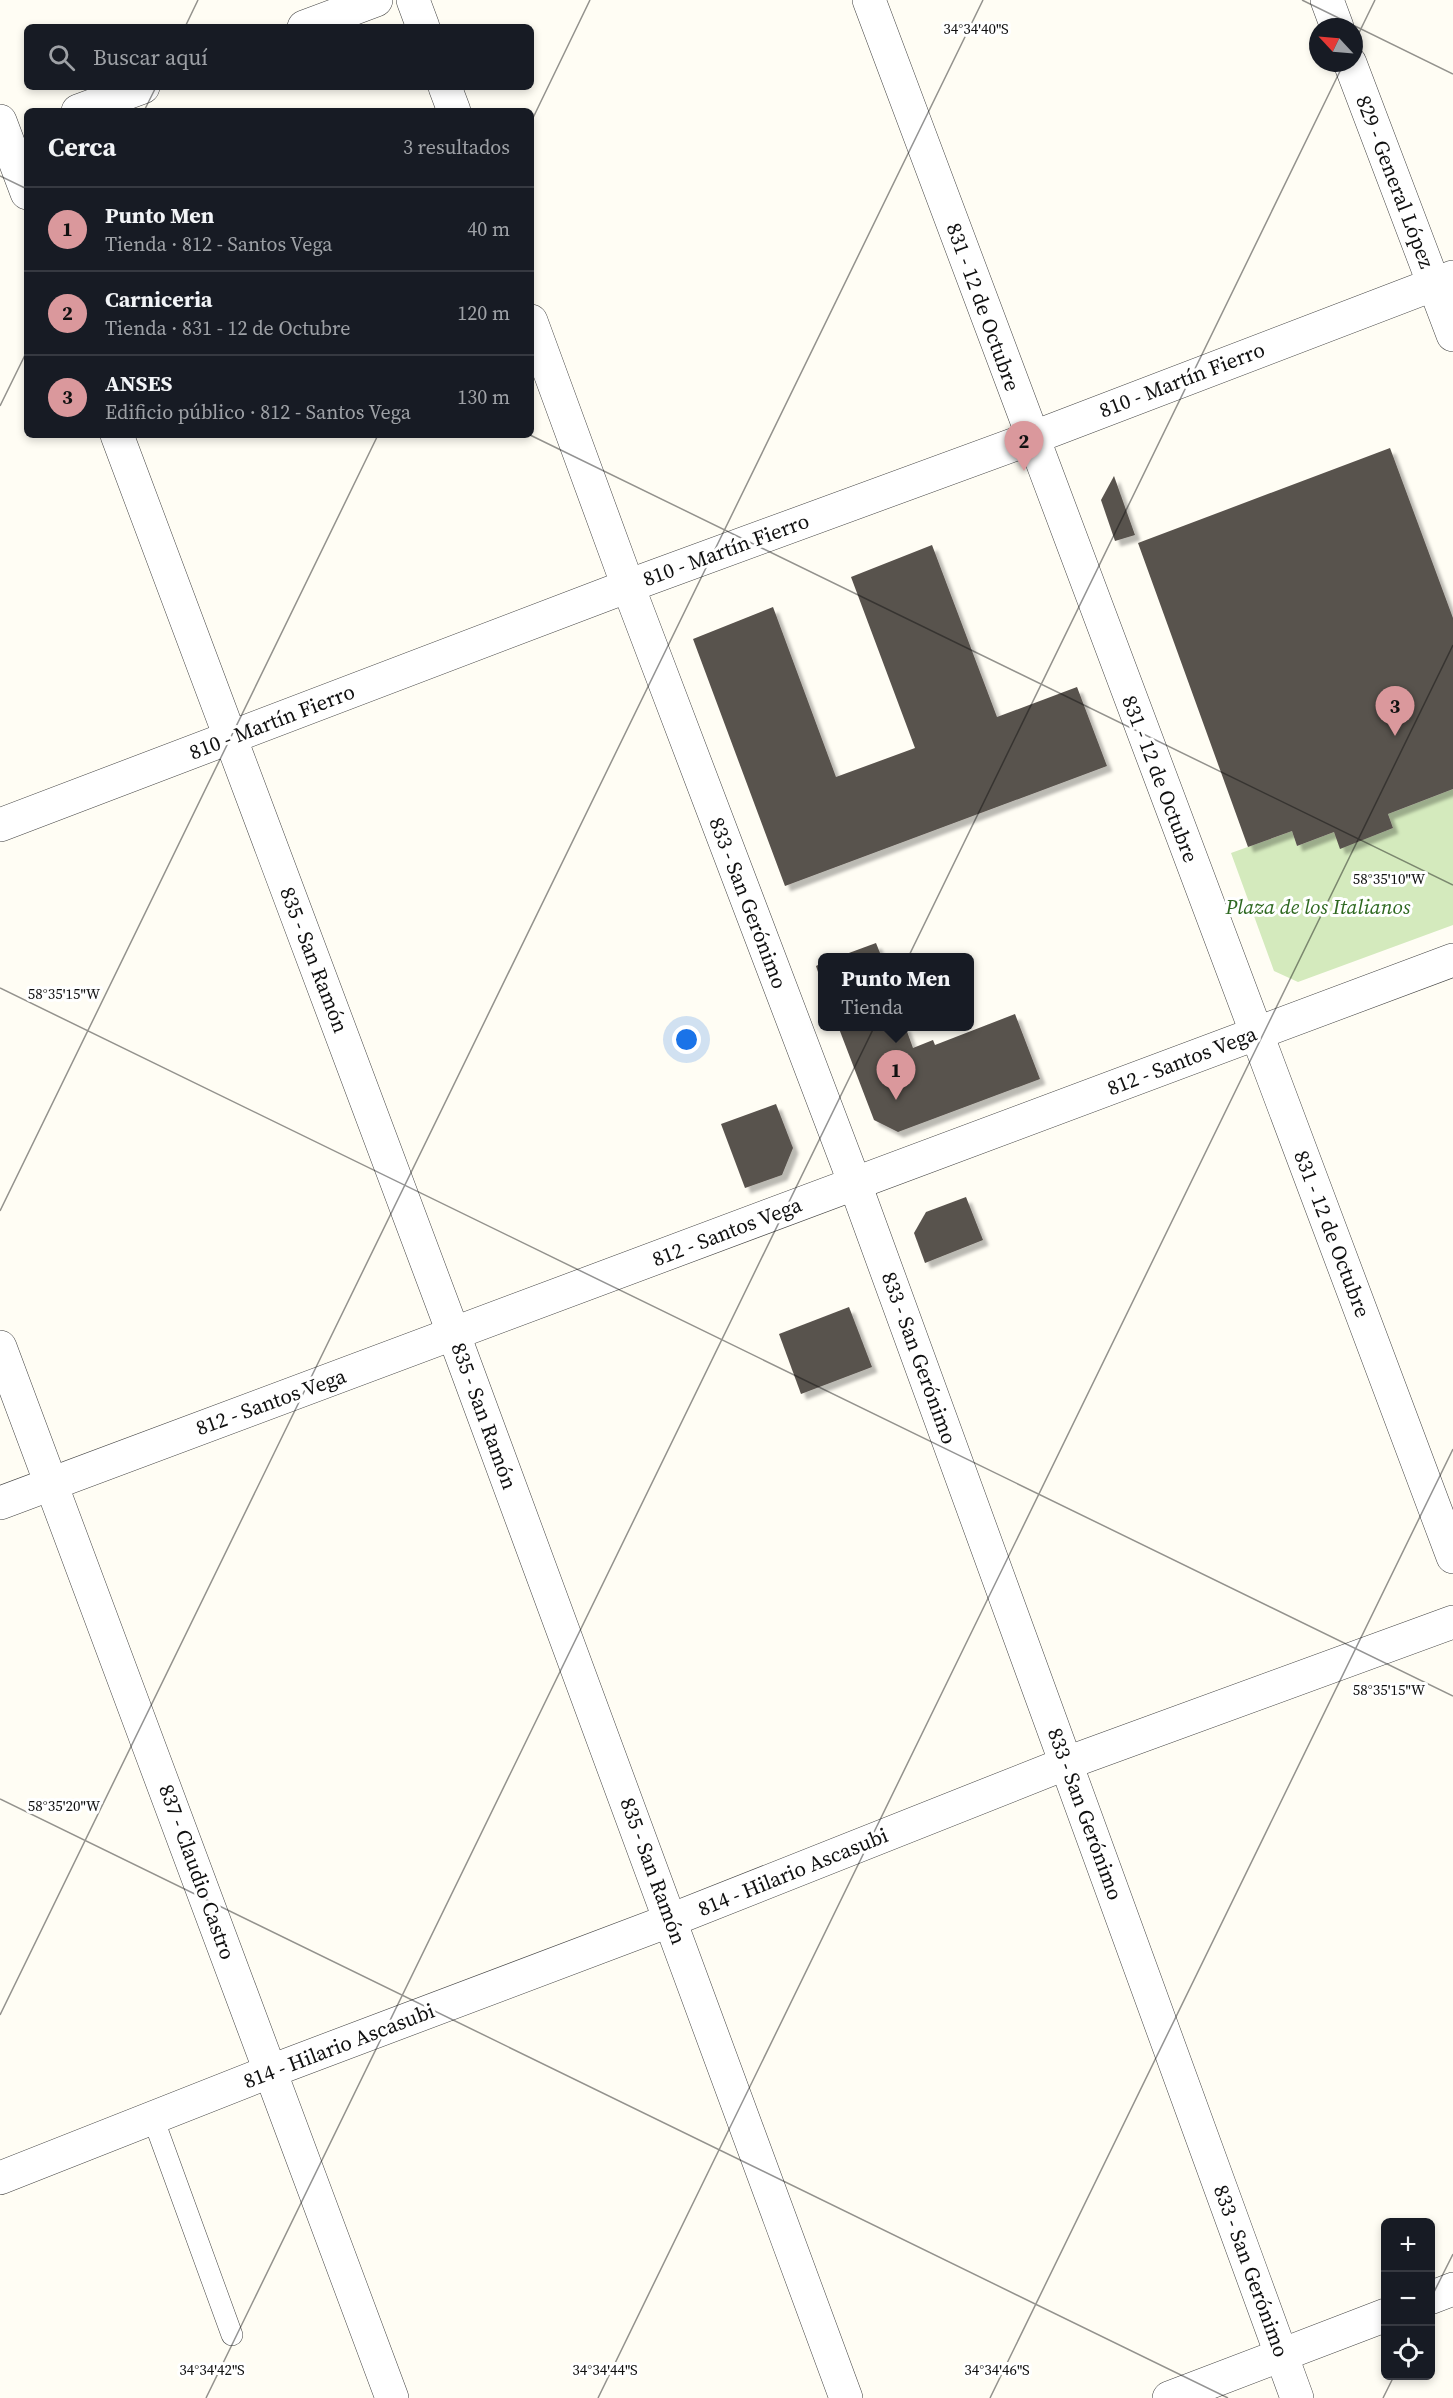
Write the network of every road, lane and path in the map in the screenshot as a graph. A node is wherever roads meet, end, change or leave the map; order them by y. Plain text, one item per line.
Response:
1 (376, 0) edge
2 (414, 0) edge
3 (869, 0) edge
4 (1327, 0) edge
5 (1334, 18) edge
6 (312, 24) edge
7 (422, 24) edge
8 (1354, 72) edge
9 (134, 90) edge
10 (446, 90) edge
11 (86, 108) edge
12 (453, 108) edge
13 (8, 132) edge
14 (24, 184) edge
15 (1443, 280) edge
16 (534, 329) edge
17 (1453, 336) edge
18 (118, 438) edge
19 (1032, 438) junction
20 (628, 586) junction
21 (231, 737) junction
22 (0, 825) edge
23 (1453, 960) edge
24 (1256, 1032) junction
25 (855, 1184) junction
26 (454, 1335) junction
27 (0, 1347) edge
28 (52, 1482) junction
29 (0, 1503) edge
30 (1453, 1557) edge
31 (1453, 1622) edge
32 (1067, 1763) junction
33 (671, 1920) junction
34 (271, 2071) junction
35 (153, 2118) junction
36 (0, 2178) edge
37 (1453, 2289) edge
38 (1435, 2296) edge
39 (1381, 2317) edge
40 (232, 2335) dead end
41 (1281, 2355) junction
42 (392, 2398) edge
43 (846, 2398) edge
44 (1169, 2398) edge
45 (1297, 2398) edge

1 - 6 street
2 - 7 street
3 - 19 street, 831 - 12 de Octubre
4 - 5 street
8 - 15 street, 829 - General López
9 - 11 street
10 - 12 street
13 - 14 street
15 - 17 street, 829 - General López
15 - 19 street, 810 - Martín Fierro
16 - 20 street, 833 - San Gerónimo
18 - 21 street, 835 - San Ramón
19 - 20 street, 810 - Martín Fierro
19 - 24 street, 831 - 12 de Octubre
20 - 21 street, 810 - Martín Fierro
20 - 25 street, 833 - San Gerónimo
21 - 22 street, 810 - Martín Fierro
21 - 26 street, 835 - San Ramón
23 - 24 street, 812 - Santos Vega
24 - 25 street, 812 - Santos Vega
24 - 30 street, 831 - 12 de Octubre
25 - 26 street, 812 - Santos Vega
25 - 32 street, 833 - San Gerónimo
26 - 28 street, 812 - Santos Vega
26 - 33 street, 835 - San Ramón
27 - 28 street, 837 - Claudio Castro
28 - 29 street, 812 - Santos Vega
28 - 34 street, 837 - Claudio Castro
31 - 32 street, 814 - Hilario Ascasubi
32 - 33 street, 814 - Hilario Ascasubi
32 - 41 street, 833 - San Gerónimo
33 - 34 street, 814 - Hilario Ascasubi
33 - 43 street, 835 - San Ramón
34 - 35 street, 814 - Hilario Ascasubi
34 - 42 street, 837 - Claudio Castro
35 - 36 street, 814 - Hilario Ascasubi
35 - 40 lane
37 - 38 street
39 - 41 street
41 - 44 street
41 - 45 street, 833 - San Gerónimo

